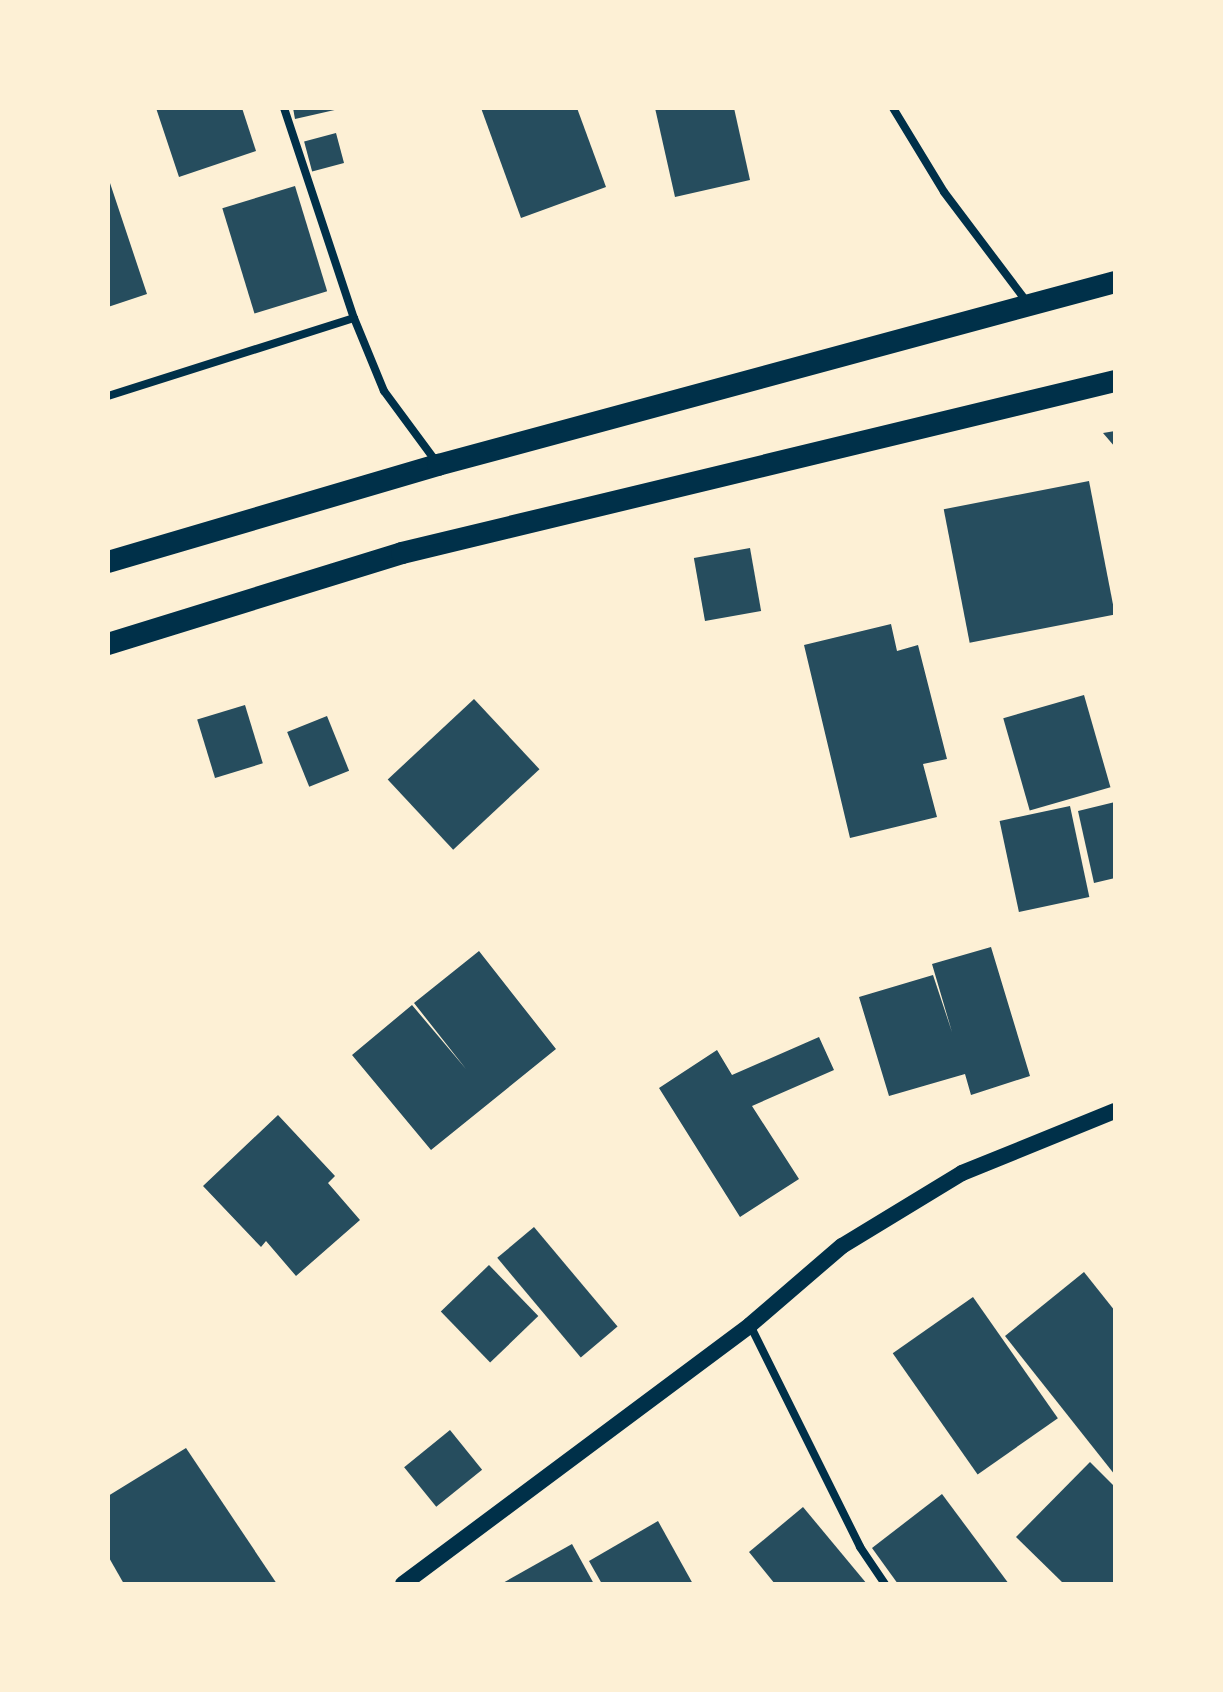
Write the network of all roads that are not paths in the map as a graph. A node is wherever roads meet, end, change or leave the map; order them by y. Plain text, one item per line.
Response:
1 (284, 108) edge
2 (893, 108) edge
3 (1115, 282) edge
4 (1028, 302) junction
5 (354, 318) junction
6 (1115, 381) edge
7 (108, 396) edge
8 (438, 465) junction
9 (108, 562) edge
10 (108, 644) edge
11 (1115, 1111) edge
12 (750, 1325) junction
13 (403, 1584) edge
14 (885, 1584) edge

1 - 5 street
2 - 4 street
3 - 4 highway
4 - 8 highway
5 - 7 street
5 - 8 street
6 - 10 highway
8 - 9 highway
11 - 12 main road
12 - 13 main road
12 - 14 street

